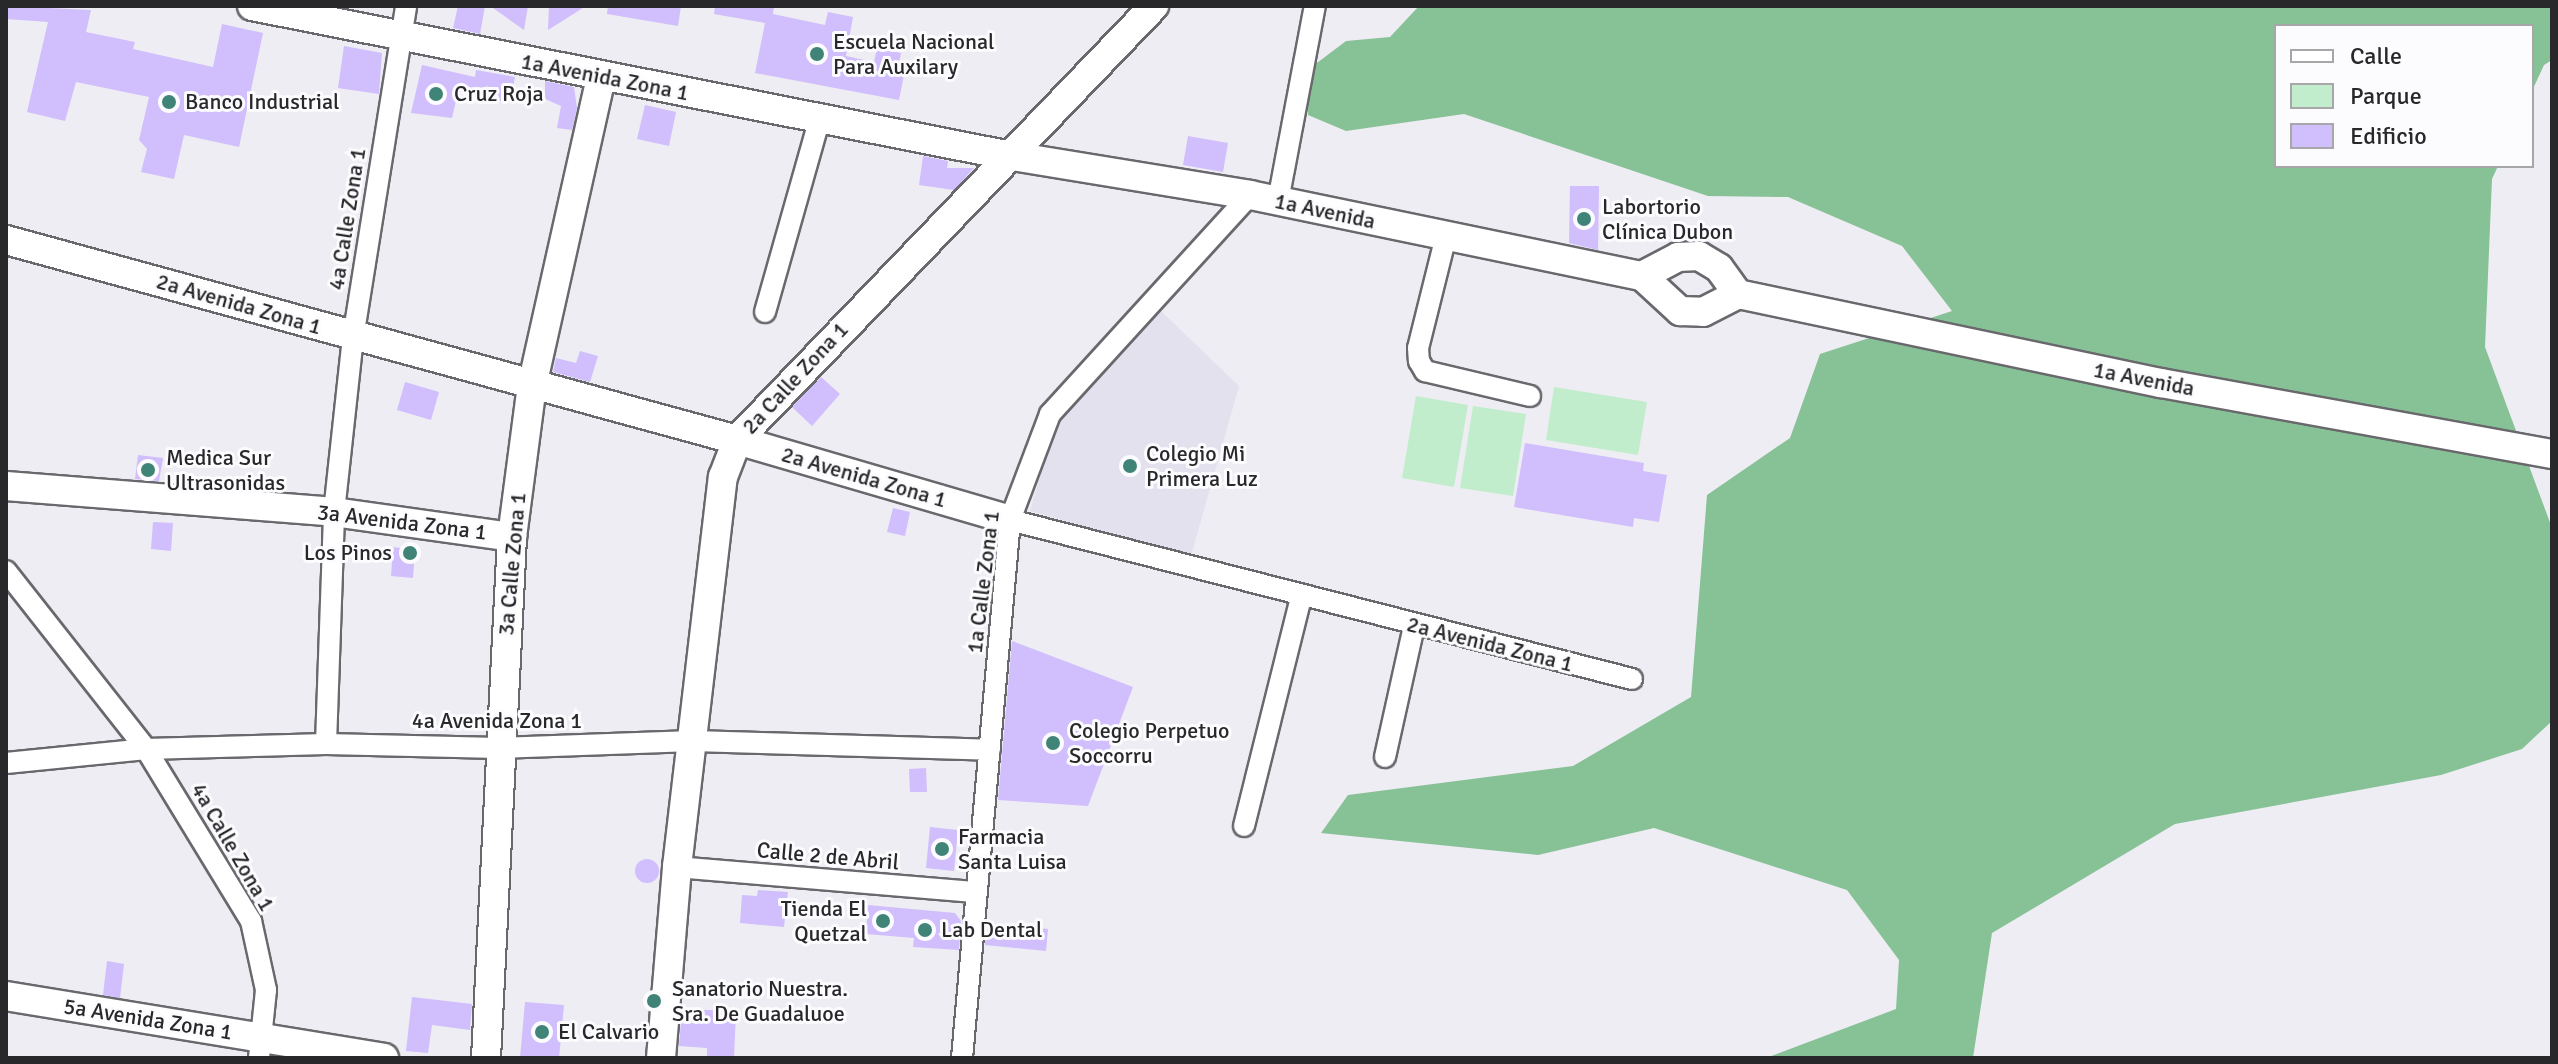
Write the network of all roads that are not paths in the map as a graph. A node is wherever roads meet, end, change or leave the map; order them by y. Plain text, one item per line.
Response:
1 (252, 6) edge
2 (406, 6) edge
3 (1154, 6) edge
4 (1315, 6) edge
5 (401, 36) junction
6 (601, 78) junction
7 (820, 117) junction
8 (1006, 155) junction
9 (1250, 195) junction
10 (1278, 201) junction
11 (1446, 236) junction
12 (6, 240) edge
13 (1646, 280) junction
14 (1738, 294) junction
15 (765, 312) dead end
16 (353, 338) junction
17 (532, 386) junction
18 (1530, 396) dead end
19 (737, 440) junction
20 (2552, 454) edge
21 (6, 486) edge
22 (334, 512) junction
23 (1010, 520) junction
24 (512, 537) junction
25 (6, 571) edge
26 (1301, 597) junction
27 (1414, 626) junction
28 (1632, 679) dead end
29 (693, 741) junction
30 (326, 744) junction
31 (499, 748) junction
32 (146, 749) junction
33 (990, 750) junction
34 (1385, 757) dead end
35 (7, 768) edge
36 (1244, 826) dead end
37 (677, 867) junction
38 (976, 892) junction
39 (6, 996) edge
40 (260, 1048) edge
41 (384, 1058) edge
42 (486, 1058) edge
43 (661, 1058) edge
44 (962, 1058) edge

1 - 5 street, 1a Avenida Zona 1
2 - 5 street, 4a Calle Zona 1
3 - 8 street, 2a Calle Zona 1
4 - 10 street
5 - 6 street, 1a Avenida Zona 1
5 - 16 street, 4a Calle Zona 1
6 - 7 street, 1a Avenida Zona 1
6 - 17 street, 3a Calle Zona 1
7 - 8 street, 1a Avenida Zona 1
7 - 15 street
8 - 9 street, 1a Avenida
8 - 19 street, 2a Calle Zona 1
9 - 10 street, 1a Avenida
9 - 23 street, 1a Calle Zona 1
10 - 11 street, 1a Avenida
11 - 13 street, 1a Avenida
11 - 18 street
12 - 16 street, 2a Avenida Zona 1
13 - 14 street, 1a Avenida
13 - 14 street
14 - 20 street, 1a Avenida
16 - 17 street, 2a Avenida Zona 1
16 - 22 street, 4a Calle Zona 1
17 - 19 street, 2a Avenida Zona 1
17 - 24 street, 3a Calle Zona 1
19 - 23 street, 2a Avenida Zona 1
19 - 29 street, 2a Calle Zona 1
21 - 22 street, 3a Avenida Zona 1
22 - 24 street, 3a Avenida Zona 1
22 - 30 street, 4a Calle Zona 1
23 - 26 street, 2a Avenida Zona 1
23 - 33 street, 1a Calle Zona 1
24 - 31 street, 3a Calle Zona 1
25 - 32 street, 4a Calle Zona 1
26 - 27 street, 2a Avenida Zona 1
26 - 36 street
27 - 28 street, 2a Avenida Zona 1
27 - 34 street
29 - 31 street, 4a Avenida Zona 1
29 - 33 street, 4a Avenida Zona 1
29 - 37 street, 2a Calle Zona 1
30 - 31 street, 4a Avenida Zona 1
30 - 32 street, 4a Avenida Zona 1
31 - 42 street, 3a Calle Zona 1
32 - 35 street, 4a Avenida Zona 1
32 - 40 street, 4a Calle Zona 1
33 - 38 street, 1a Calle Zona 1
37 - 38 street, Calle 2 de Abril
37 - 43 street, 2a Calle Zona 1
38 - 44 street, 1a Calle Zona 1
39 - 40 street, 5a Avenida Zona 1
40 - 41 street, 5a Avenida Zona 1

